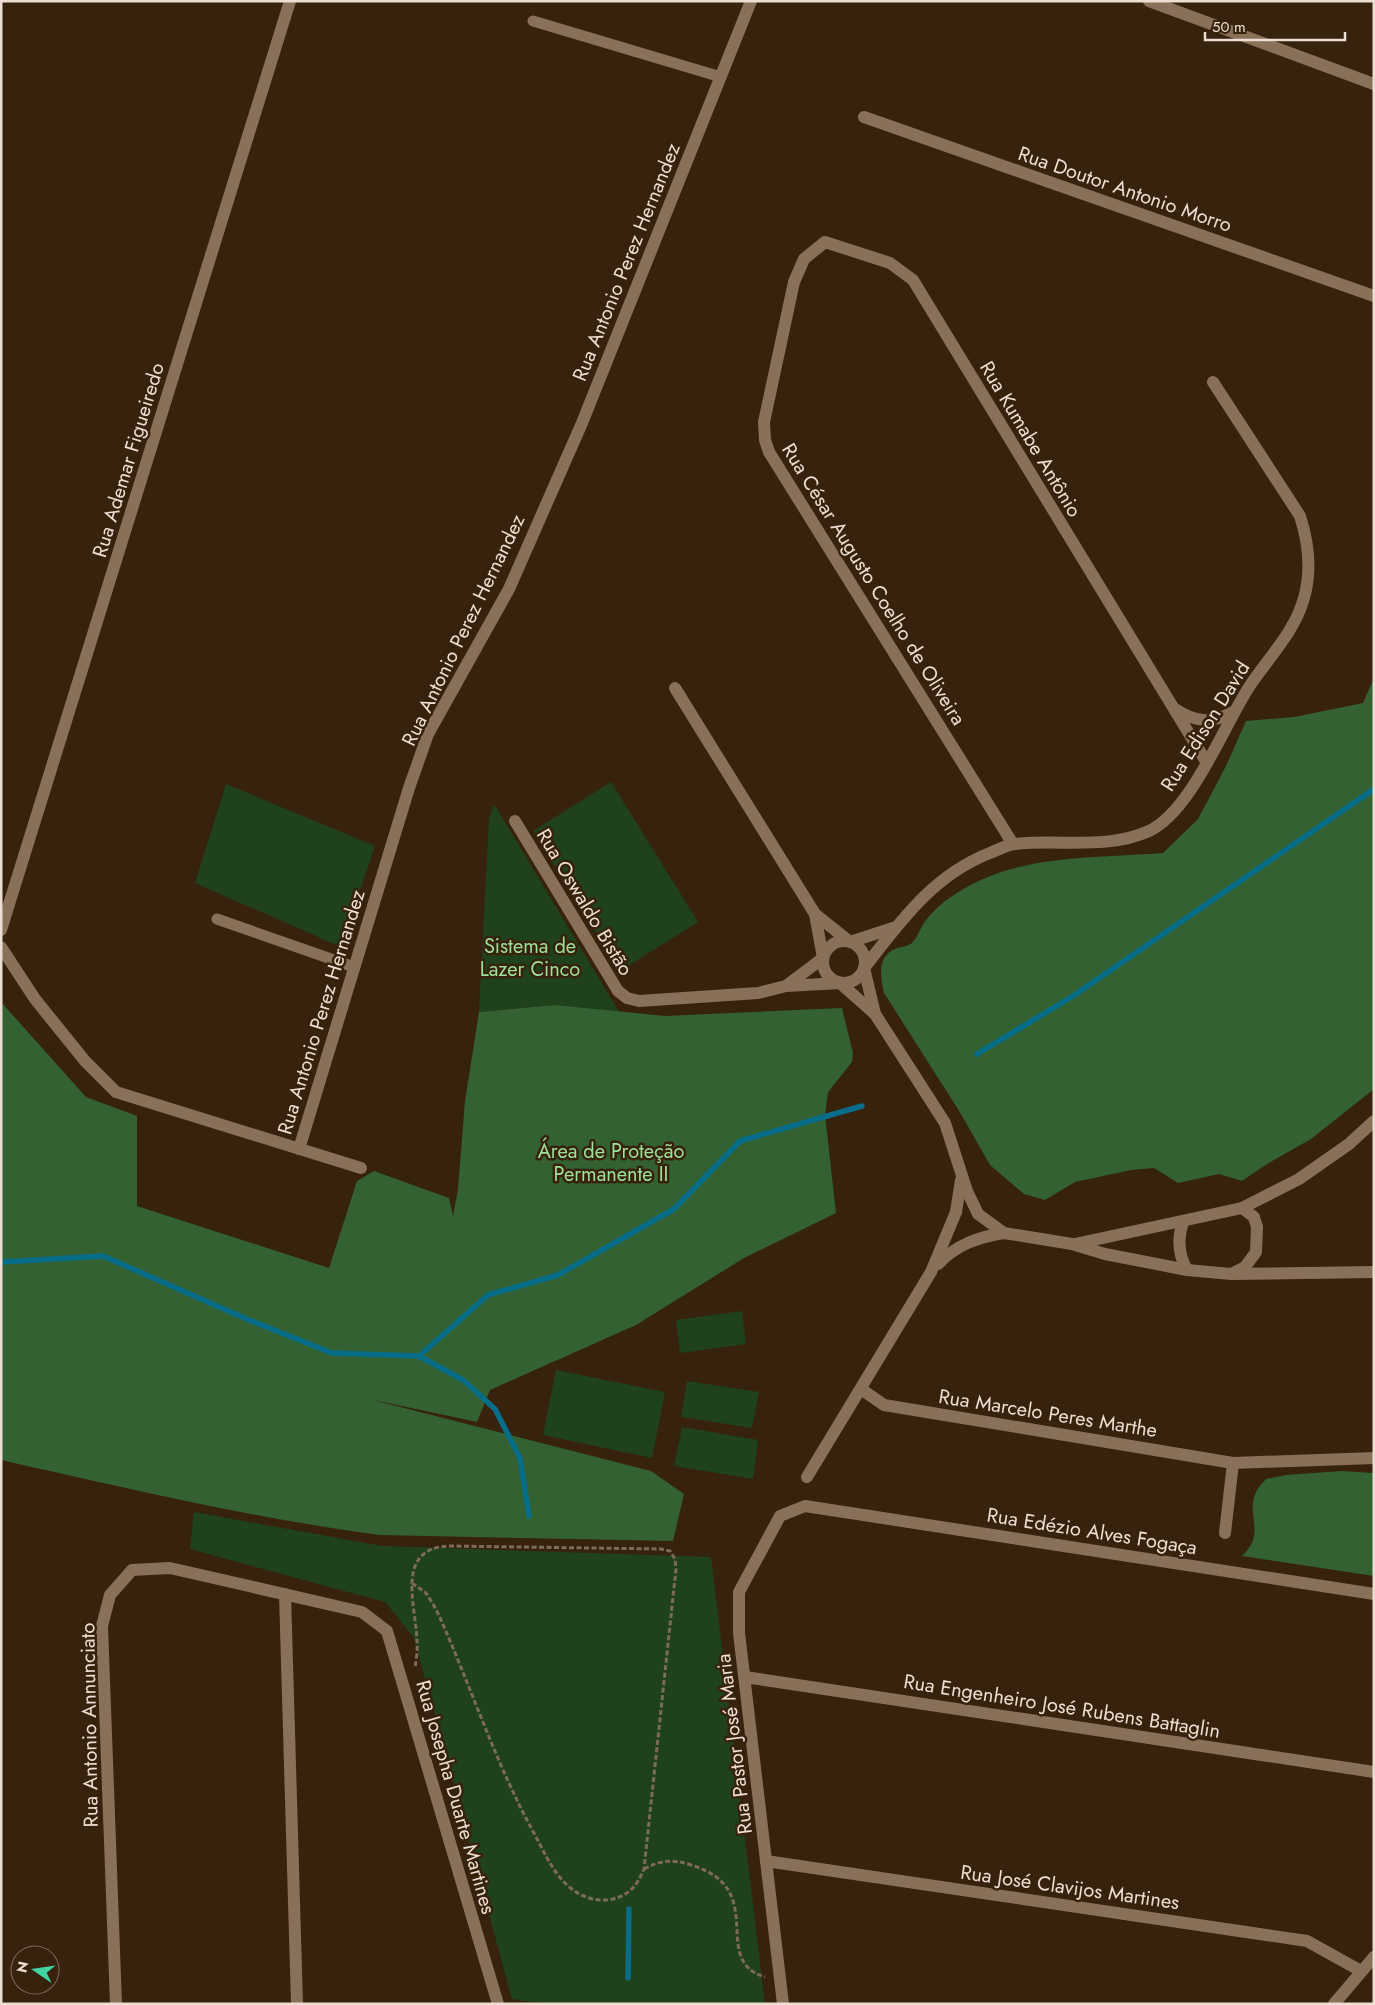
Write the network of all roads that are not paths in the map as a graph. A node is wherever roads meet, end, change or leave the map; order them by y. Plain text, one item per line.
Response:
1 (290, 1) edge
2 (751, 1) edge
3 (1150, 1) edge
4 (533, 21) dead end
5 (721, 76) junction
6 (1374, 84) edge
7 (864, 117) dead end
8 (817, 247) joint
9 (1374, 296) edge
10 (1213, 382) dead end
11 (675, 688) dead end
12 (1173, 708) junction
13 (1234, 711) junction
14 (1207, 763) junction
15 (515, 821) dead end
16 (1013, 844) junction
17 (815, 914) junction
18 (217, 919) dead end
19 (896, 927) junction
20 (1, 930) edge
21 (850, 942) junction
22 (1, 947) edge
23 (823, 958) junction
24 (354, 968) junction
25 (864, 968) junction
26 (840, 983) junction
27 (786, 986) junction
28 (875, 1014) junction
29 (1374, 1121) edge
30 (299, 1149) junction
31 (361, 1168) dead end
32 (961, 1170) junction
33 (1242, 1208) junction
34 (978, 1214) junction
35 (954, 1217) junction
36 (1183, 1222) junction
37 (1004, 1233) junction
38 (1072, 1244) junction
39 (1187, 1270) junction
40 (931, 1272) junction
41 (1374, 1272) edge
42 (1231, 1274) junction
43 (861, 1389) junction
44 (1374, 1458) edge
45 (1234, 1463) junction
46 (807, 1477) dead end
47 (805, 1506) joint
48 (1225, 1533) dead end
49 (285, 1594) junction
50 (1374, 1594) edge
51 (362, 1612) joint
52 (744, 1677) junction
53 (1374, 1772) edge
54 (766, 1861) junction
55 (1374, 1957) edge
56 (1361, 1971) junction
57 (116, 2004) edge
58 (297, 2004) edge
59 (498, 2004) edge
60 (783, 2004) edge
61 (1334, 2004) edge

1 - 20 street, Rua Ademar Figueiredo
2 - 5 street, Rua Antonio Perez Hernandez
3 - 6 street
4 - 5 lane
5 - 24 street, Rua Antonio Perez Hernandez
7 - 9 street, Rua Doutor Antonio Morro
8 - 12 street, Rua Kumabe Antônio
8 - 16 street, Rua César Augusto Coelho de Oliveira
10 - 13 street, Rua Edison David
11 - 17 street
12 - 13 street
12 - 14 street, Rua Kumabe Antônio
13 - 14 street, Rua Edison David
14 - 16 street, Rua Edison David
15 - 27 street, Rua Oswaldo Bistão
16 - 19 street, Rua Edison David
17 - 21 street
17 - 23 street
18 - 24 lane
19 - 21 street, Rua Edison David
19 - 25 street, Rua Edison David
21 - 23 street
21 - 25 street
22 - 30 street
23 - 26 street
23 - 27 street
24 - 30 street, Rua Antonio Perez Hernandez
25 - 26 street
25 - 28 street
26 - 27 street
26 - 28 street
28 - 32 street
29 - 33 street
30 - 31 street
32 - 34 street
32 - 35 street
33 - 36 street
33 - 42 street
34 - 35 street
34 - 37 street
35 - 40 street
36 - 38 street
36 - 39 street
37 - 38 street
37 - 40 street
38 - 39 street
39 - 42 street
40 - 43 street
41 - 42 street
43 - 45 street, Rua Marcelo Peres Marthe
43 - 46 street
44 - 45 street, Rua Marcelo Peres Marthe
45 - 48 street
47 - 50 street, Rua Edézio Alves Fogaça
47 - 52 street, Rua Pastor José Maria
49 - 51 street, Rua Antonio Annunciato
49 - 57 street, Rua Antonio Annunciato
49 - 58 street
51 - 59 street, Rua Josepha Duarte Martines
52 - 53 street, Rua Engenheiro José Rubens Battaglin
52 - 54 street, Rua Pastor José Maria
54 - 56 street, Rua José Clavijos Martines
54 - 60 street, Rua Pastor José Maria
55 - 56 street
56 - 61 street

